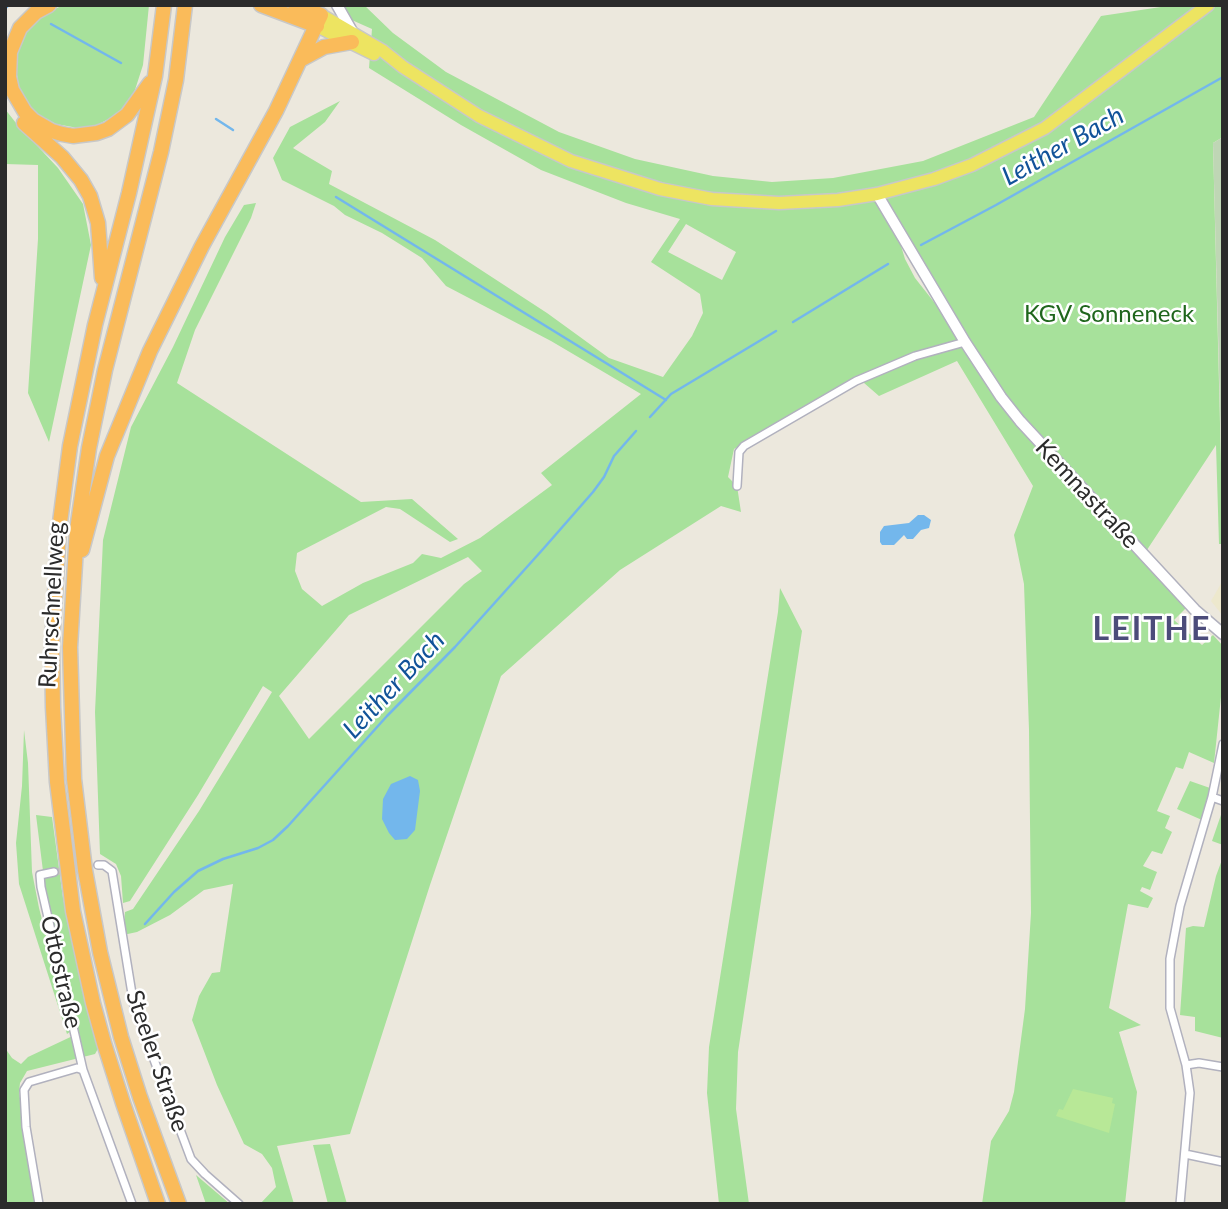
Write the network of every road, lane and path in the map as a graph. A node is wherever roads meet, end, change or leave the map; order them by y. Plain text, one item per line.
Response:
1 (31, 5) edge
2 (49, 5) edge
3 (261, 5) edge
4 (295, 5) edge
5 (337, 5) edge
6 (1208, 5) edge
7 (185, 7) edge
8 (164, 8) edge
9 (315, 14) edge
10 (5, 37) edge
11 (353, 37) junction
12 (300, 60) junction
13 (155, 76) junction
14 (5, 96) edge
15 (877, 194) junction
16 (102, 295) junction
17 (965, 342) junction
18 (737, 486) dead end
19 (73, 589) junction
20 (1223, 634) edge
21 (1223, 744) edge
22 (1212, 797) junction
23 (1223, 801) edge
24 (98, 865) dead end
25 (54, 872) dead end
26 (1185, 1065) junction
27 (1223, 1068) edge
28 (83, 1070) junction
29 (1185, 1154) junction
30 (1223, 1162) edge
31 (39, 1204) edge
32 (131, 1204) edge
33 (159, 1204) edge
34 (179, 1204) edge
35 (239, 1204) edge
36 (1180, 1204) edge

1 - 10 highway
2 - 13 highway
3 - 9 highway
4 - 9 highway
5 - 11 street
6 - 15 main road
7 - 19 highway, Ruhrschnellweg
8 - 13 highway, Ruhrschnellweg
9 - 11 main road
9 - 12 highway
11 - 12 highway
11 - 15 main road
12 - 19 highway
13 - 16 highway, Ruhrschnellweg
14 - 16 highway
15 - 17 street, Kemnastraße
16 - 33 highway, Ruhrschnellweg
17 - 18 street
17 - 20 street, Kemnastraße
19 - 34 highway, Ruhrschnellweg
21 - 22 street
22 - 23 street
22 - 26 street
24 - 35 street, Steeler Straße
25 - 28 street, Ottostraße
26 - 27 street
26 - 29 street
28 - 31 street
28 - 32 street, Ottostraße
29 - 30 street
29 - 36 street

